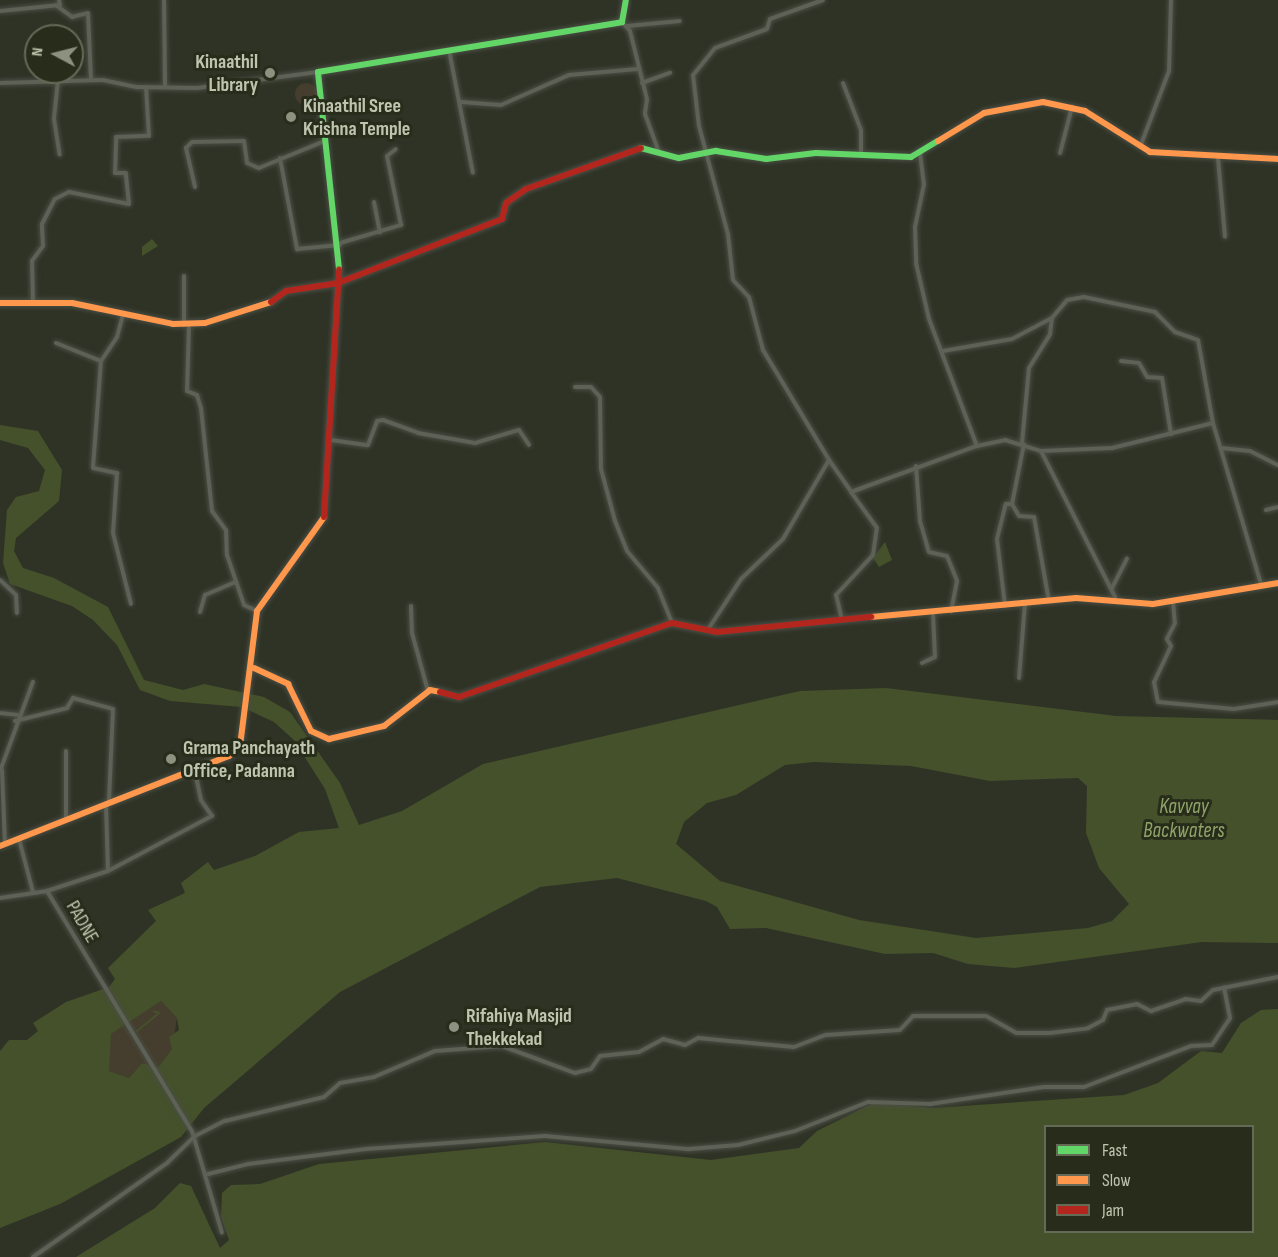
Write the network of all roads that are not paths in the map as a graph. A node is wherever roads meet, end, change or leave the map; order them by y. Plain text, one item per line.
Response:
1 (59, 0) edge
2 (164, 0) edge
3 (626, 0) edge
4 (822, 0) edge
5 (1171, 0) edge
6 (57, 6) junction
7 (0, 11) edge
8 (680, 21) dead end
9 (624, 24) junction
10 (449, 49) junction
11 (638, 69) junction
12 (318, 72) junction
13 (670, 73) dead end
14 (84, 80) edge
15 (91, 80) junction
16 (24, 82) edge
17 (642, 83) junction
18 (843, 83) dead end
19 (0, 84) edge
20 (58, 84) edge
21 (146, 87) junction
22 (165, 87) junction
23 (461, 102) junction
24 (1072, 106) junction
25 (323, 141) junction
26 (1140, 147) junction
27 (396, 149) dead end
28 (658, 150) junction
29 (705, 152) junction
30 (861, 153) junction
31 (920, 153) junction
32 (1060, 153) dead end
33 (60, 155) dead end
34 (280, 158) junction
35 (1218, 158) junction
36 (1278, 159) edge
37 (472, 173) dead end
38 (195, 187) dead end
39 (374, 202) dead end
40 (380, 232) junction
41 (1225, 237) dead end
42 (340, 244) junction
43 (184, 276) dead end
44 (338, 283) junction
45 (33, 302) junction
46 (0, 303) edge
47 (123, 313) junction
48 (1052, 318) junction
49 (187, 326) junction
50 (56, 343) dead end
51 (943, 351) junction
52 (101, 361) junction
53 (1121, 361) dead end
54 (575, 387) dead end
55 (1214, 423) junction
56 (1171, 434) junction
57 (331, 441) junction
58 (1023, 444) junction
59 (528, 445) dead end
60 (977, 446) junction
61 (1221, 448) junction
62 (1041, 451) junction
63 (829, 460) junction
64 (1278, 465) edge
65 (916, 466) junction
66 (851, 492) junction
67 (1012, 504) junction
68 (1278, 507) edge
69 (1266, 510) dead end
70 (1127, 559) dead end
71 (0, 580) edge
72 (236, 582) junction
73 (1278, 583) edge
74 (1262, 587) junction
75 (1111, 589) junction
76 (1115, 597) junction
77 (1049, 601) junction
78 (1173, 602) junction
79 (131, 604) dead end
80 (1025, 604) junction
81 (411, 606) dead end
82 (1005, 606) junction
83 (257, 611) junction
84 (201, 612) dead end
85 (951, 612) junction
86 (17, 613) dead end
87 (933, 613) junction
88 (842, 620) junction
89 (672, 623) junction
90 (707, 632) junction
91 (922, 663) dead end
92 (254, 668) junction
93 (1019, 678) dead end
94 (33, 682) dead end
95 (429, 691) junction
96 (1278, 702) edge
97 (0, 713) edge
98 (19, 715) junction
99 (15, 721) junction
100 (66, 751) dead end
101 (194, 768) junction
102 (1, 770) edge
103 (107, 802) junction
104 (66, 818) junction
105 (19, 838) junction
106 (2, 845) edge
107 (108, 871) junction
108 (47, 891) junction
109 (33, 892) junction
110 (0, 898) edge
111 (1278, 977) edge
112 (1224, 988) junction
113 (194, 1134) junction
114 (208, 1174) junction
115 (222, 1233) dead end
116 (33, 1257) edge

1 - 6 street
2 - 22 street
3 - 9 main road
4 - 29 street
5 - 26 street
6 - 7 street
6 - 15 street
8 - 9 street
9 - 10 main road
9 - 11 street
10 - 12 main road
10 - 23 street
11 - 17 street
11 - 23 street
12 - 22 street
12 - 25 main road
13 - 17 street
14 - 15 street
15 - 21 street
16 - 19 street
17 - 28 street
18 - 30 street
20 - 33 street
21 - 22 street
21 - 45 street
23 - 37 street
24 - 26 main road
24 - 31 main road
24 - 32 street
25 - 34 street
25 - 42 main road
26 - 35 main road
27 - 40 street
28 - 29 main road
28 - 44 main road
29 - 30 main road
29 - 63 street
30 - 31 main road
31 - 51 street
34 - 38 street
34 - 42 street
35 - 36 main road
35 - 41 street
39 - 40 street
40 - 42 street
42 - 44 main road
43 - 49 street
44 - 49 main road
44 - 57 main road
45 - 46 main road
45 - 47 main road
47 - 49 main road
47 - 52 street
48 - 51 street
48 - 55 street
48 - 58 street
49 - 72 street
50 - 52 street
51 - 60 street
52 - 79 street
53 - 56 street
54 - 89 street
55 - 56 street
55 - 61 street
56 - 62 street
57 - 59 street
57 - 83 main road
58 - 60 street
58 - 62 street
58 - 67 street
60 - 65 street
61 - 64 street
61 - 74 street
62 - 75 street
63 - 66 street
63 - 90 street
65 - 66 street
65 - 85 street
66 - 88 street
67 - 77 street
67 - 82 street
68 - 69 street
70 - 75 street
71 - 86 street
72 - 83 street
72 - 84 street
73 - 74 main road
74 - 78 main road
75 - 76 street
76 - 77 main road
76 - 78 main road
77 - 80 main road
78 - 96 street
80 - 82 main road
80 - 93 street
81 - 95 street
82 - 85 main road
83 - 92 main road
85 - 87 main road
87 - 88 main road
87 - 91 street
88 - 90 main road
89 - 90 main road
89 - 95 main road
92 - 95 main road
92 - 101 main road
94 - 98 street
97 - 98 street
98 - 99 street
99 - 102 street
99 - 103 street
100 - 104 street
101 - 103 main road
101 - 107 street
102 - 106 street
103 - 104 main road
103 - 107 street
104 - 105 main road
105 - 106 main road
105 - 109 street
107 - 108 street
108 - 109 street, PADNE
108 - 113 street, PADNE
109 - 110 street, PADNE
111 - 112 street
112 - 113 street
112 - 114 street
113 - 114 street, PADNE
113 - 116 street
114 - 115 street, PADNE

